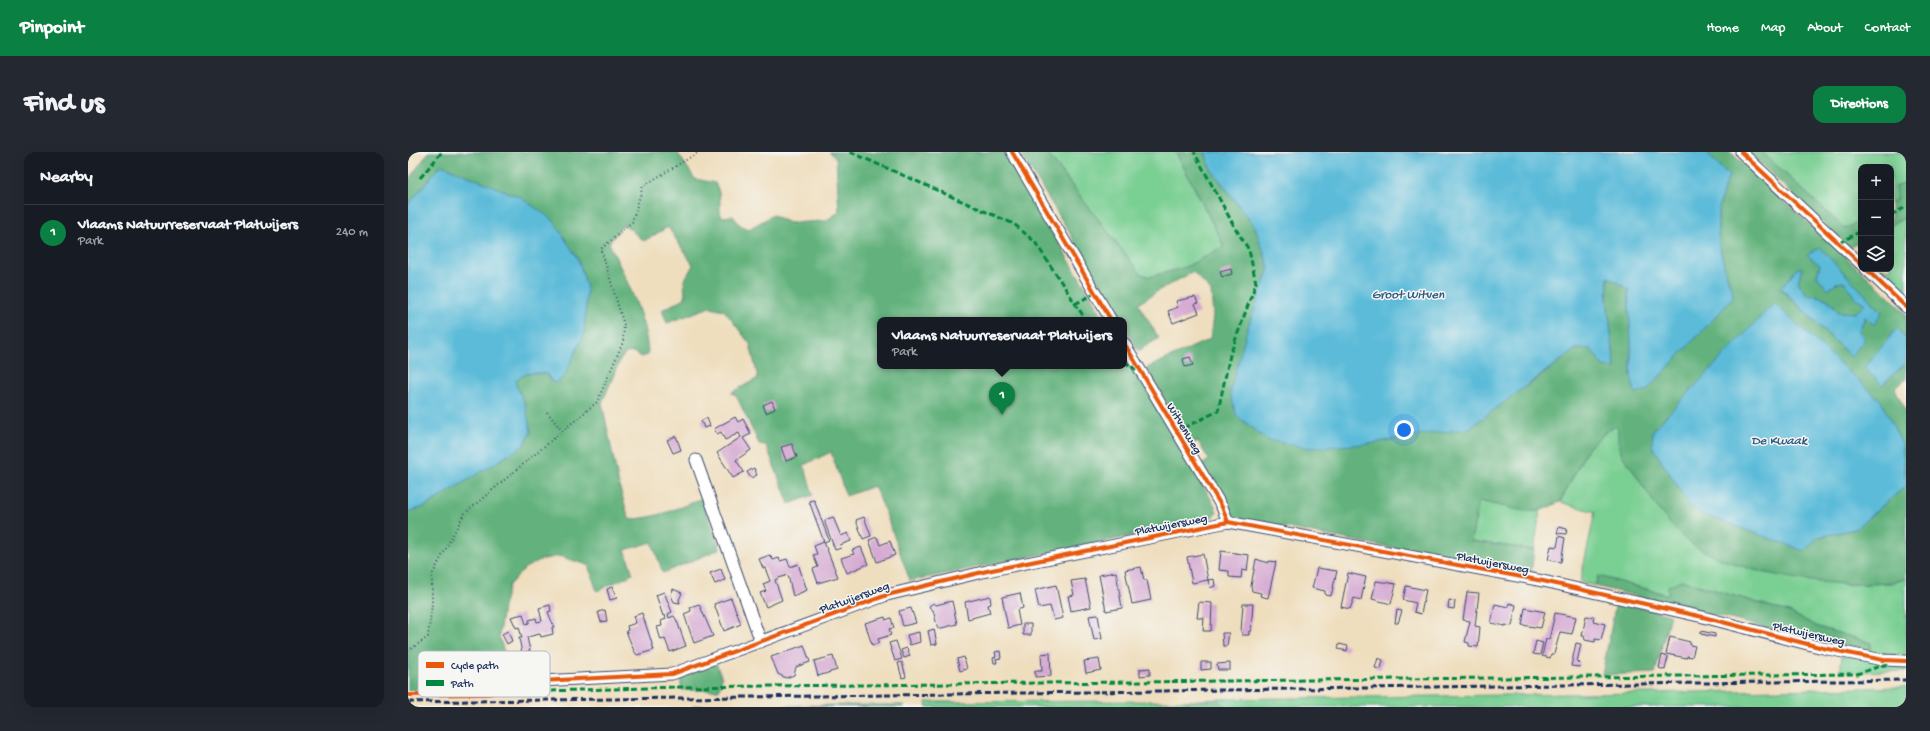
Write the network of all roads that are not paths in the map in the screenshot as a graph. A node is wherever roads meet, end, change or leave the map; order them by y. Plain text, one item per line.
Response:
1 (1012, 152) edge
2 (1741, 152) edge
3 (1858, 261) edge
4 (1869, 272) edge
5 (1906, 307) edge
6 (1109, 317) edge
7 (1127, 348) edge
8 (696, 460) dead end
9 (1228, 522) junction
10 (761, 642) junction
11 (1906, 661) edge
12 (550, 681) edge

1 - 6 street
2 - 3 street
4 - 5 street
7 - 9 street, Witvenweg
8 - 10 street
9 - 10 street, Platwijersweg
9 - 11 street, Platwijersweg
10 - 12 street, Platwijersweg

